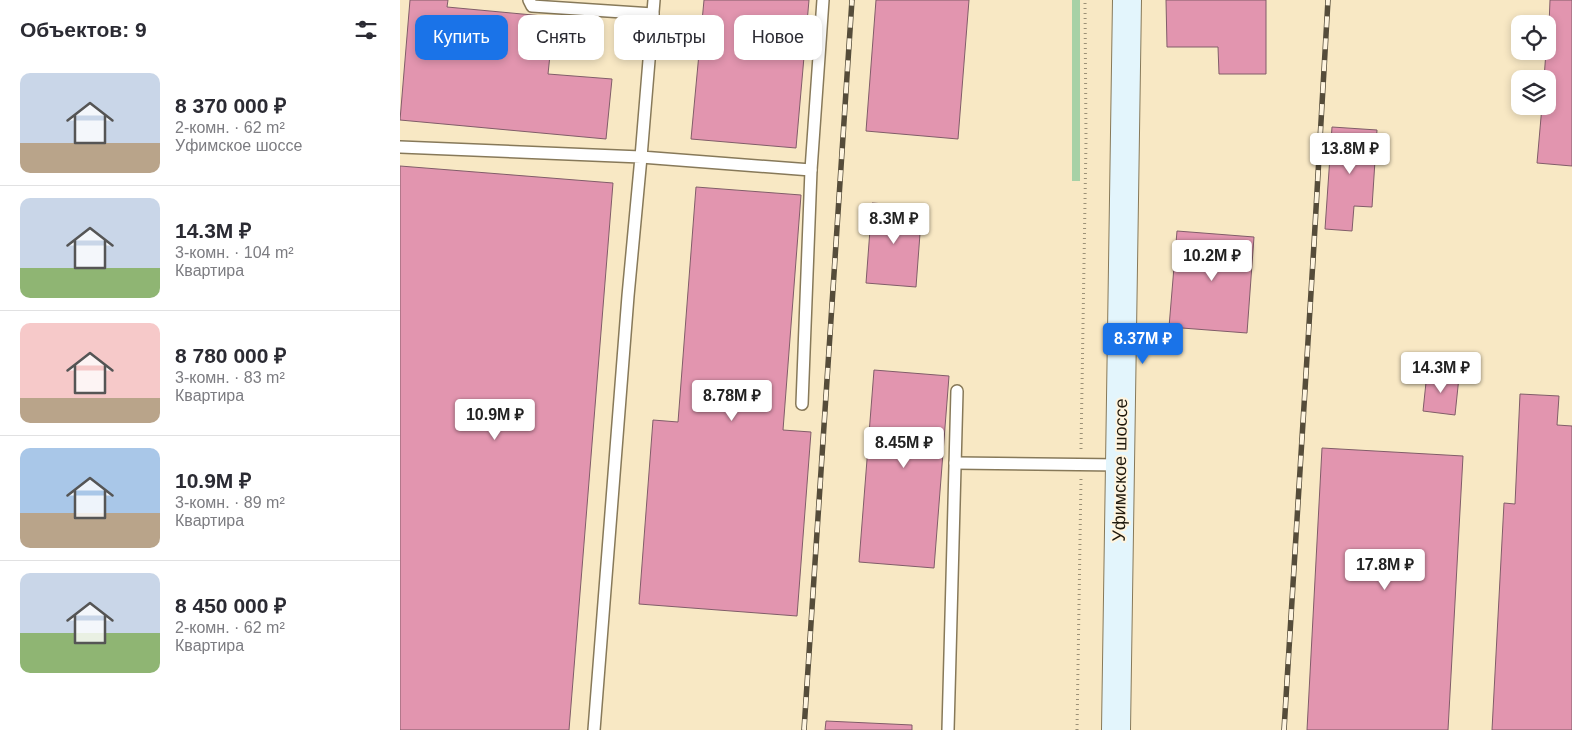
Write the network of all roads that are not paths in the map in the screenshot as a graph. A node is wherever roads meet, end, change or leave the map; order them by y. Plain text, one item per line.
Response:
1 (529, 0) edge
2 (654, 0) edge
3 (824, 0) edge
4 (1127, 0) edge
5 (653, 14) junction
6 (400, 147) edge
7 (642, 157) junction
8 (811, 170) junction
9 (957, 391) dead end
10 (802, 404) dead end
11 (955, 463) junction
12 (1120, 465) junction
13 (594, 730) edge
14 (948, 730) edge
15 (1116, 730) edge

1 - 5 lane
2 - 5 lane
3 - 8 lane
4 - 12 main road, Уфимское шоссе
5 - 7 lane
6 - 7 lane
7 - 8 lane
7 - 13 lane
8 - 10 lane
9 - 11 lane
11 - 12 lane
11 - 14 lane
12 - 15 main road, Уфимское шоссе

